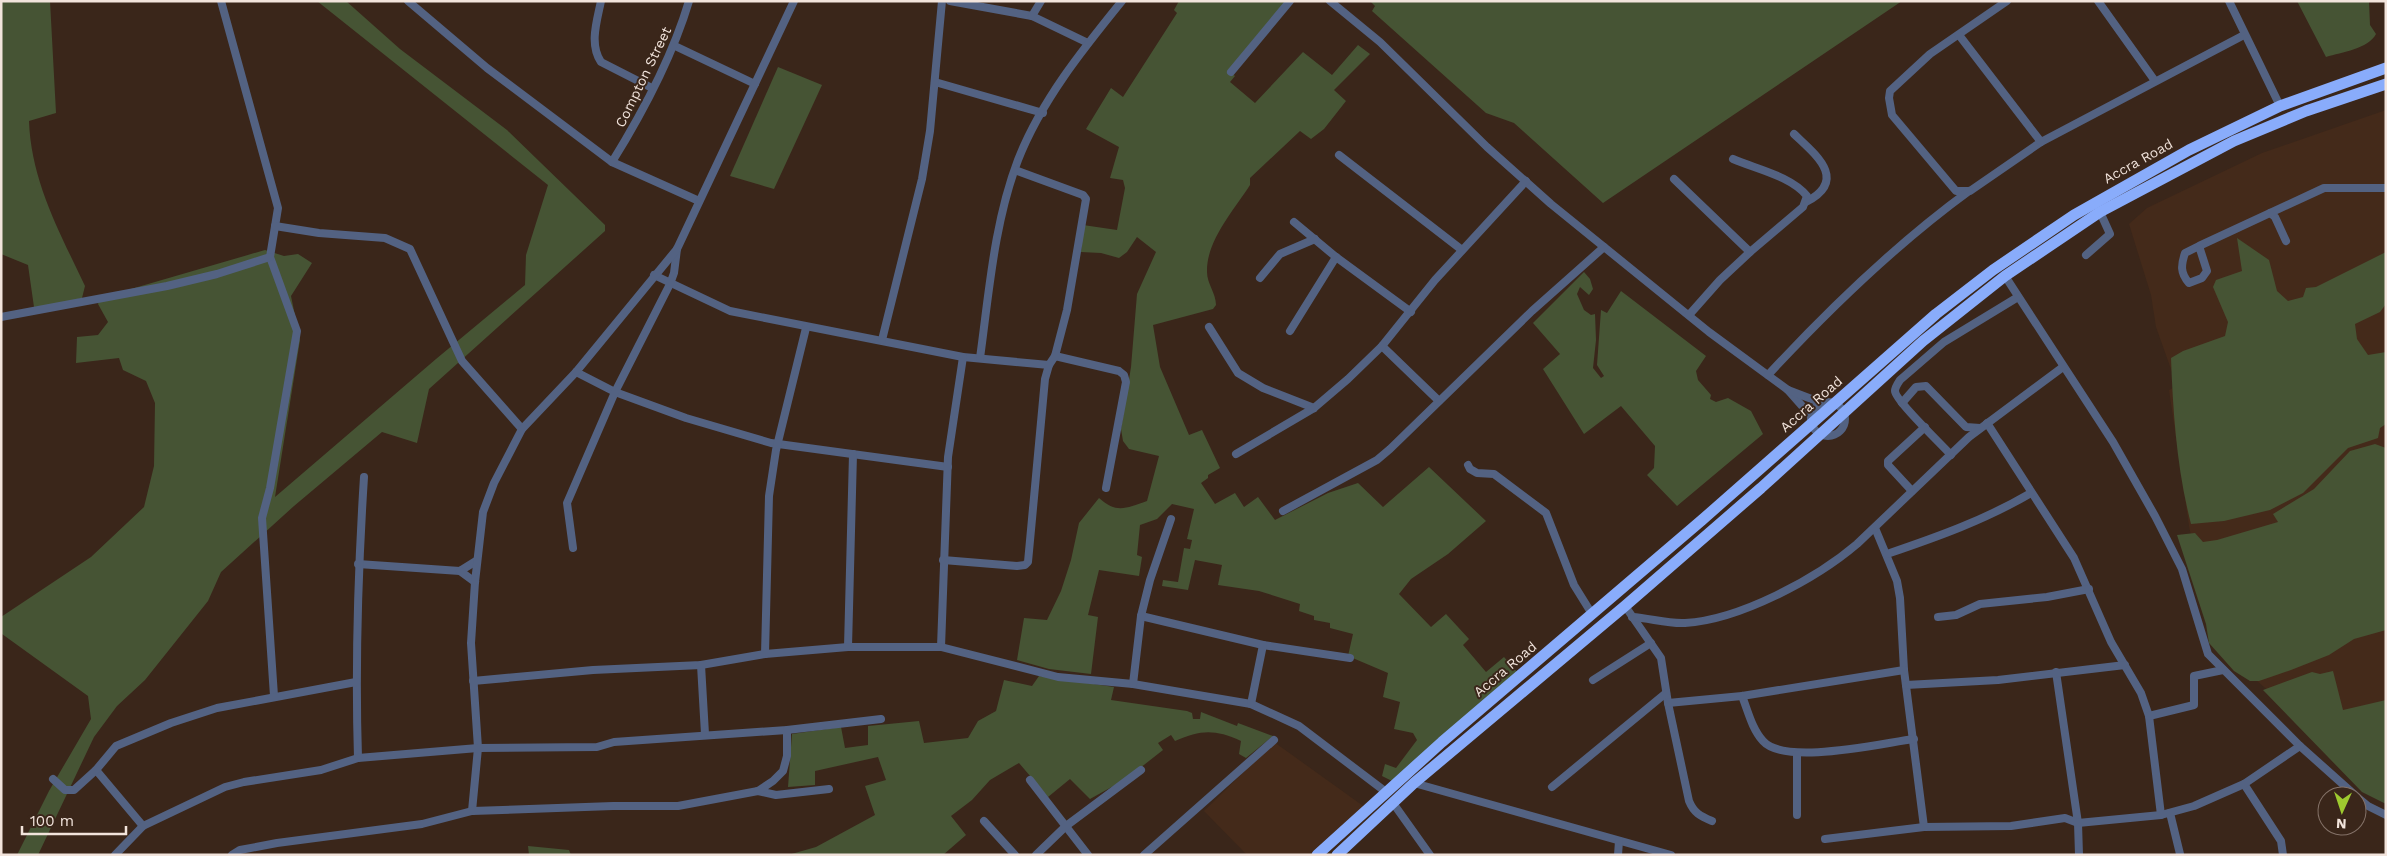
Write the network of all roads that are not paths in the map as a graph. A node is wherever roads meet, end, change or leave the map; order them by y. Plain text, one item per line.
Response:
1 (221, 1) edge
2 (408, 1) edge
3 (601, 1) edge
4 (690, 1) edge
5 (794, 1) edge
6 (942, 1) edge
7 (950, 1) edge
8 (1041, 1) edge
9 (1122, 1) edge
10 (1290, 1) edge
11 (1330, 1) edge
12 (2007, 1) edge
13 (2098, 1) edge
14 (2229, 1) edge
15 (1032, 16) junction
16 (1959, 35) junction
17 (2244, 35) junction
18 (1088, 43) junction
19 (675, 46) junction
20 (2386, 68) edge
21 (1231, 72) dead end
22 (2155, 81) junction
23 (935, 82) junction
24 (755, 84) junction
25 (2386, 84) edge
26 (652, 88) junction
27 (2280, 106) junction
28 (1043, 113) junction
29 (1794, 134) dead end
30 (2040, 142) junction
31 (1339, 155) dead end
32 (1733, 159) dead end
33 (612, 162) junction
34 (1015, 170) junction
35 (1674, 179) dead end
36 (1526, 181) junction
37 (2386, 188) edge
38 (1970, 191) junction
39 (699, 201) junction
40 (1806, 202) junction
41 (2100, 212) junction
42 (2270, 212) junction
43 (1294, 222) dead end
44 (275, 226) junction
45 (1316, 239) junction
46 (2286, 241) dead end
47 (2199, 246) junction
48 (1604, 247) junction
49 (676, 249) junction
50 (1462, 250) junction
51 (1750, 252) junction
52 (2086, 255) dead end
53 (270, 257) junction
54 (1336, 257) junction
55 (654, 275) junction
56 (2005, 276) junction
57 (1260, 278) dead end
58 (670, 284) junction
59 (2018, 297) junction
60 (1411, 312) junction
61 (1689, 315) junction
62 (1, 317) edge
63 (1209, 327) dead end
64 (806, 328) junction
65 (1290, 331) dead end
66 (882, 340) junction
67 (1382, 346) junction
68 (1055, 356) junction
69 (963, 357) junction
70 (980, 358) junction
71 (1048, 366) junction
72 (2063, 367) junction
73 (576, 372) junction
74 (1768, 375) junction
75 (1788, 390) junction
76 (615, 392) junction
77 (1439, 401) junction
78 (1822, 403) junction
79 (1834, 403) junction
80 (1902, 403) junction
81 (1314, 408) junction
82 (1844, 412) junction
83 (1811, 420) junction
84 (1984, 426) junction
85 (1925, 427) junction
86 (522, 429) junction
87 (1820, 435) junction
88 (777, 444) junction
89 (853, 454) junction
90 (1236, 454) dead end
91 (1951, 455) junction
92 (1468, 465) dead end
93 (948, 467) junction
94 (364, 477) dead end
95 (1106, 488) dead end
96 (1912, 492) junction
97 (2031, 493) junction
98 (1282, 511) dead end
99 (1171, 518) dead end
100 (1702, 520) junction
101 (1875, 528) junction
102 (1710, 532) junction
103 (573, 548) dead end
104 (1887, 554) junction
105 (943, 560) junction
106 (476, 561) junction
107 (358, 564) junction
108 (460, 571) junction
109 (474, 582) junction
110 (2089, 589) junction
111 (1625, 606) junction
112 (1592, 614) junction
113 (1141, 616) junction
114 (1632, 616) junction
115 (1938, 617) dead end
116 (1651, 643) junction
117 (1263, 645) junction
118 (848, 647) junction
119 (941, 647) junction
120 (765, 654) junction
121 (1350, 658) dead end
122 (701, 665) junction
123 (2125, 665) junction
124 (1904, 670) junction
125 (2223, 670) junction
126 (2056, 672) junction
127 (1593, 680) dead end
128 (473, 681) junction
129 (356, 682) junction
130 (1133, 684) junction
131 (1906, 685) junction
132 (1666, 693) junction
133 (274, 696) junction
134 (1742, 696) junction
135 (1668, 703) junction
136 (1251, 704) junction
137 (2149, 716) junction
138 (881, 719) dead end
139 (787, 730) junction
140 (705, 734) junction
141 (1914, 739) junction
142 (1274, 740) dead end
143 (2300, 746) junction
144 (478, 748) junction
145 (1796, 754) junction
146 (358, 758) junction
147 (96, 770) junction
148 (1141, 770) dead end
149 (53, 779) dead end
150 (1030, 780) dead end
151 (1414, 783) junction
152 (2244, 784) junction
153 (2344, 786) edge
154 (1552, 787) dead end
155 (829, 788) dead end
156 (758, 790) junction
157 (1386, 792) junction
158 (1392, 803) junction
159 (2367, 805) edge
160 (472, 811) junction
161 (2170, 813) junction
162 (1797, 815) dead end
163 (2161, 815) junction
164 (2386, 815) edge
165 (1712, 820) dead end
166 (984, 821) dead end
167 (2078, 823) junction
168 (142, 826) junction
169 (1066, 826) junction
170 (1924, 827) junction
171 (1825, 839) dead end
172 (1619, 841) junction
173 (2180, 854) edge
174 (115, 855) edge
175 (232, 855) edge
176 (1015, 855) edge
177 (1036, 855) edge
178 (1088, 855) edge
179 (1144, 855) edge
180 (1317, 855) edge
181 (1337, 855) edge
182 (1430, 855) edge
183 (1618, 855) edge
184 (1671, 855) edge
185 (2079, 855) edge
186 (2283, 855) edge

1 - 44 street
2 - 33 street
3 - 26 street
4 - 19 street, Compton Street
5 - 24 street
6 - 23 street
7 - 15 street
8 - 15 street
9 - 18 street
10 - 21 street
11 - 36 street
12 - 16 street
13 - 22 street
14 - 17 street
15 - 18 street
16 - 30 street
16 - 38 street
17 - 22 street
17 - 27 street
18 - 28 street
19 - 24 street
19 - 26 street, Compton Street
20 - 27 highway, Accra Road
22 - 30 street
23 - 28 street
23 - 66 street
24 - 39 street
25 - 41 highway, Accra Road
26 - 33 street, Compton Street
27 - 79 highway, Accra Road
28 - 34 street
29 - 40 street
30 - 38 street
31 - 50 street
32 - 40 street
33 - 39 street
34 - 68 street
34 - 70 street
35 - 51 street
36 - 48 street
36 - 50 street
37 - 42 street
38 - 74 street
39 - 49 street
40 - 51 street
41 - 52 street
41 - 56 highway, Accra Road
42 - 46 street
42 - 47 street
43 - 45 street
44 - 53 street
44 - 86 street
45 - 54 street
45 - 57 street
47 - 47 street
48 - 61 street
48 - 77 street
49 - 55 street
49 - 58 street
50 - 60 street
51 - 61 street
53 - 62 street
53 - 133 street
54 - 60 street
54 - 65 street
55 - 58 street
55 - 73 street
56 - 59 street
56 - 82 highway, Accra Road
58 - 64 street
58 - 76 street
59 - 72 street
59 - 80 street
60 - 67 street
61 - 74 street
63 - 81 street
64 - 66 street
64 - 88 street
66 - 69 street
67 - 77 street
67 - 81 street
68 - 71 street
68 - 95 street
69 - 70 street
69 - 93 street
70 - 71 street
71 - 105 street
72 - 84 street
72 - 125 street
73 - 76 street
73 - 86 street
74 - 75 street
75 - 78 street
75 - 83 street
76 - 88 street
76 - 103 street
77 - 98 street
78 - 79 street
78 - 83 street
79 - 82 street
79 - 83 highway, Accra Road
80 - 84 street
80 - 85 street
81 - 90 street
82 - 87 highway, Accra Road
83 - 87 street
83 - 100 highway, Accra Road
84 - 91 street
84 - 97 street
85 - 91 street
85 - 96 street
86 - 106 street
87 - 102 highway, Accra Road
88 - 89 street
88 - 120 street
89 - 93 street
89 - 118 street
91 - 96 street
92 - 112 street
93 - 105 street
94 - 107 street
96 - 101 street
97 - 104 street
97 - 110 street
99 - 113 street
100 - 102 highway
100 - 112 highway, Accra Road
101 - 104 street
101 - 114 street
102 - 111 highway, Accra Road
104 - 124 street
105 - 119 street
106 - 108 street
106 - 109 street
107 - 108 street
107 - 129 street
108 - 109 street
109 - 128 street
110 - 115 street
110 - 123 street
111 - 114 street
111 - 151 highway, Accra Road
112 - 157 highway, Accra Road
113 - 117 street
113 - 130 street
114 - 116 street
116 - 127 street
116 - 132 street
117 - 121 street
117 - 136 street
118 - 119 street
118 - 120 street
119 - 130 street
120 - 122 street
122 - 128 street
122 - 140 street
123 - 126 street
123 - 137 street
124 - 131 street
124 - 134 street
125 - 137 street
125 - 143 street
126 - 131 street
126 - 167 street
128 - 144 street
129 - 133 street
129 - 146 street
130 - 136 street
131 - 141 street
132 - 135 street
132 - 154 street
133 - 147 street
134 - 135 street
134 - 145 street
135 - 165 street
136 - 157 street
137 - 163 street
138 - 139 street
139 - 140 street
139 - 156 street
140 - 144 street
141 - 145 street
141 - 170 street
142 - 179 street
143 - 152 street
143 - 153 street
144 - 146 street
144 - 160 street
145 - 162 street
146 - 168 street
147 - 149 street
147 - 168 street
148 - 169 street
150 - 169 street
151 - 158 highway, Accra Road
151 - 172 street
152 - 161 street
152 - 186 street
155 - 156 street
156 - 160 street
157 - 180 highway, Accra Road
158 - 181 highway, Accra Road
158 - 182 street
159 - 164 street
160 - 175 street
161 - 163 street
161 - 173 street
163 - 167 street
166 - 176 street
167 - 170 street
167 - 185 street
168 - 174 street
169 - 177 street
169 - 178 street
170 - 171 street
172 - 183 street
172 - 184 street

